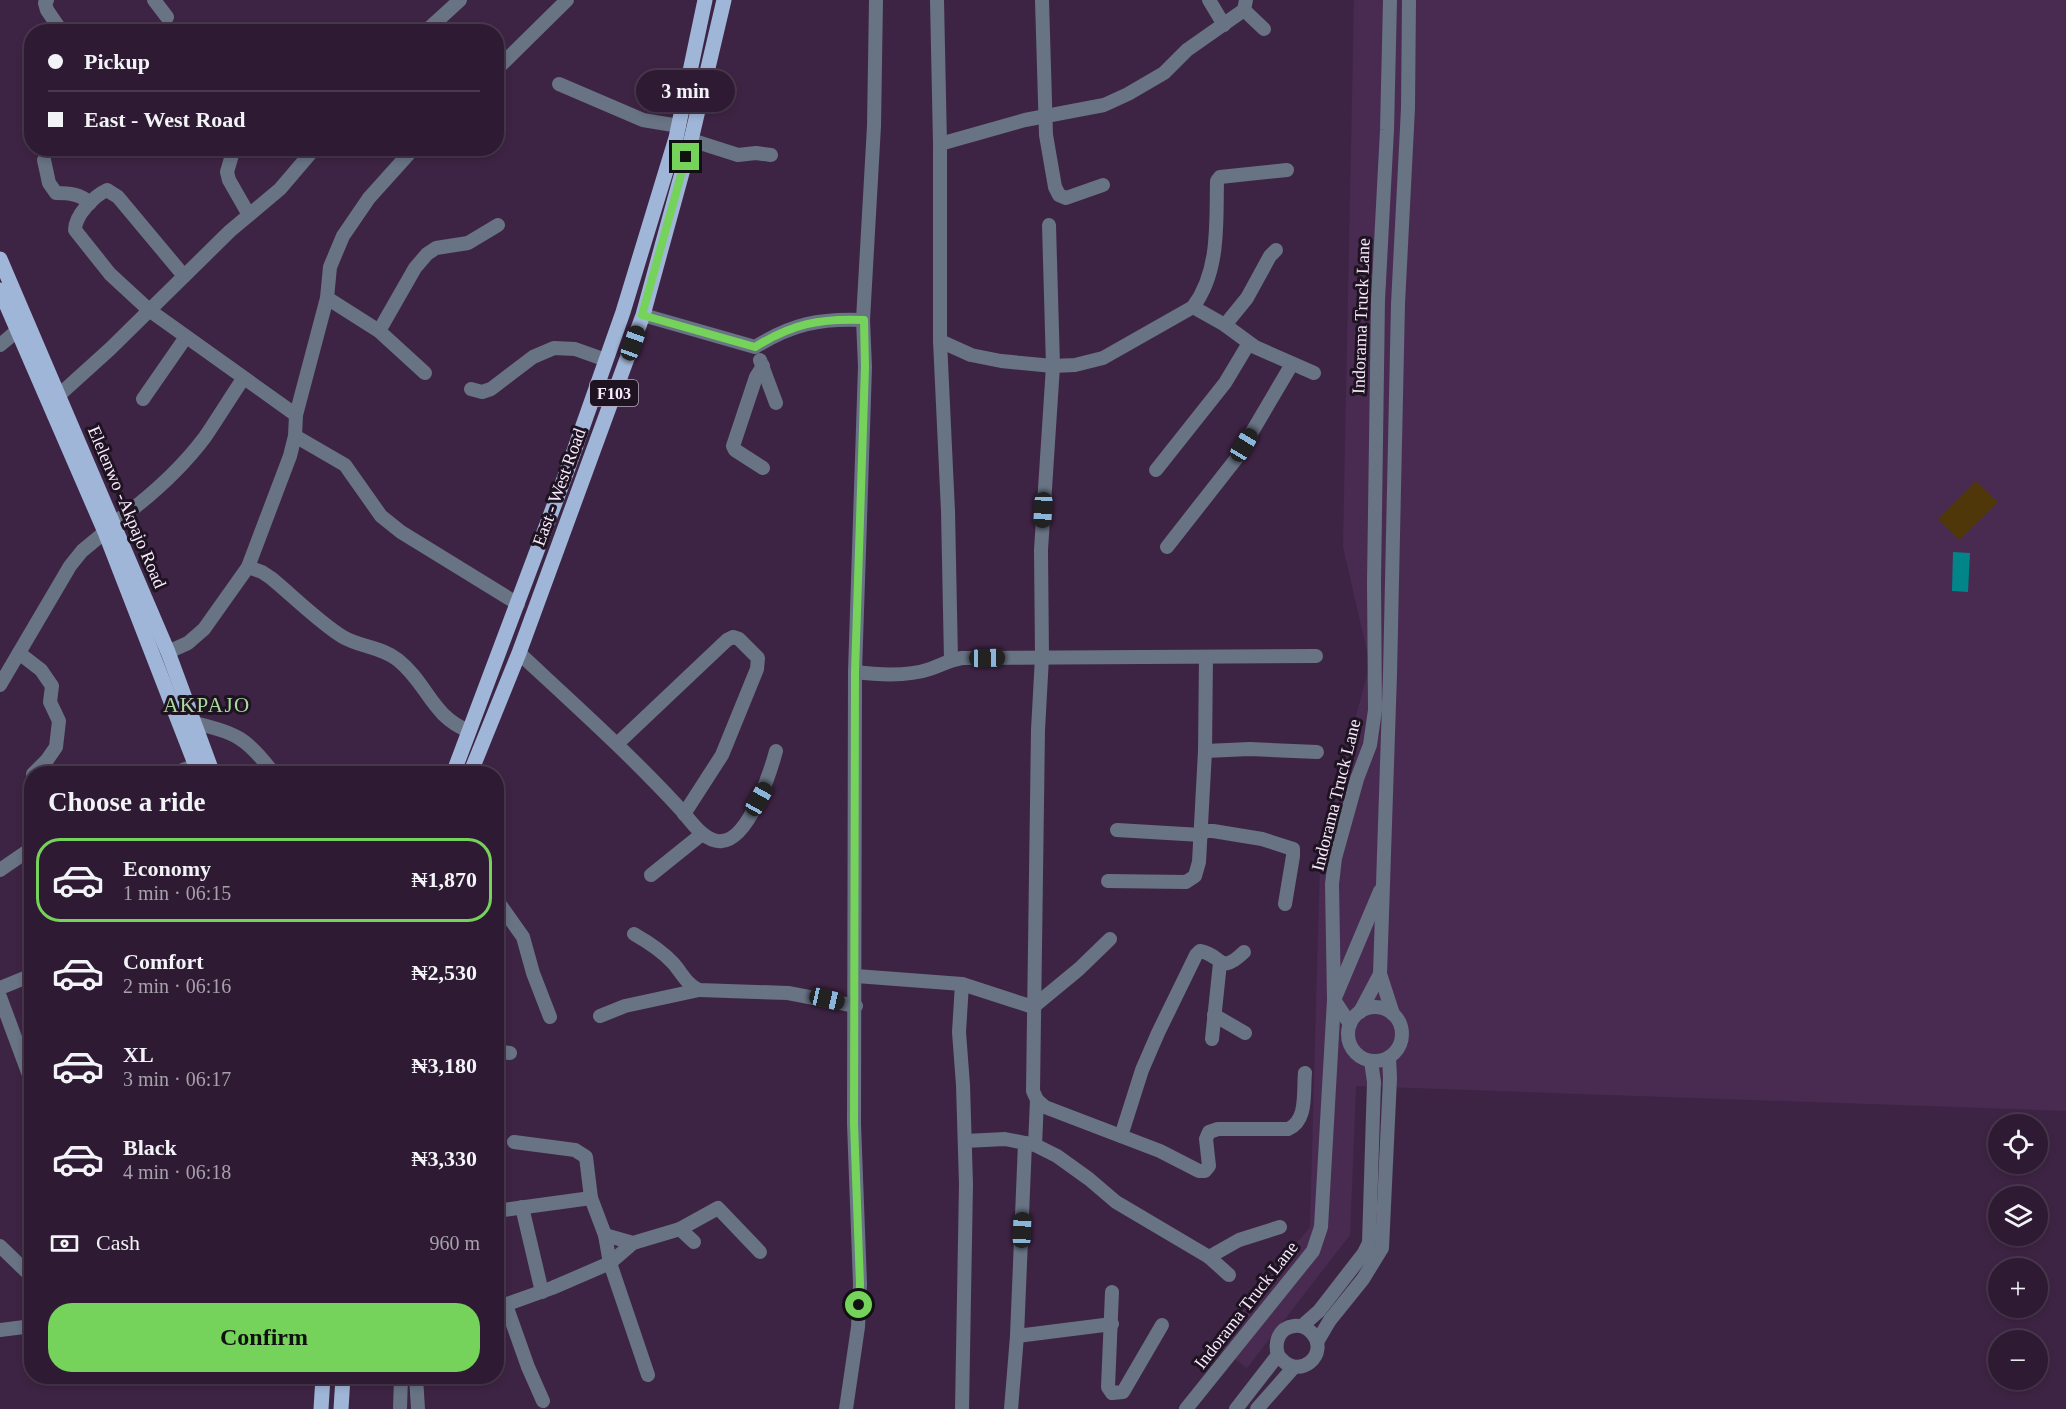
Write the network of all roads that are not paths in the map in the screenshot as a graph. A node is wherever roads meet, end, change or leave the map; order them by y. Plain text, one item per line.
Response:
1 (47, 0) edge
2 (154, 0) edge
3 (460, 0) edge
4 (567, 0) edge
5 (705, 0) edge
6 (724, 0) edge
7 (876, 0) edge
8 (937, 0) edge
9 (1042, 0) edge
10 (1209, 0) edge
11 (1390, 0) edge
12 (1409, 0) edge
13 (1245, 5) edge
14 (167, 17) dead end
15 (57, 24) edge
16 (434, 24) edge
17 (1224, 25) junction
18 (1264, 29) dead end
19 (504, 62) edge
20 (559, 84) dead end
21 (1046, 115) junction
22 (679, 126) junction
23 (691, 140) junction
24 (940, 144) junction
25 (771, 155) dead end
26 (232, 156) edge
27 (308, 156) edge
28 (407, 156) edge
29 (44, 160) dead end
30 (1287, 170) dead end
31 (1103, 185) dead end
32 (90, 203) junction
33 (249, 215) junction
34 (498, 225) dead end
35 (1049, 225) dead end
36 (1276, 250) dead end
37 (0, 259) edge
38 (184, 276) junction
39 (0, 290) edge
40 (327, 298) junction
41 (1193, 307) junction
42 (149, 310) junction
43 (642, 315) junction
44 (864, 320) junction
45 (1225, 325) junction
46 (18, 330) junction
47 (379, 331) junction
48 (186, 337) junction
49 (940, 341) junction
50 (1249, 343) junction
51 (0, 345) edge
52 (755, 347) junction
53 (606, 360) junction
54 (1292, 364) junction
55 (763, 366) junction
56 (1053, 366) junction
57 (425, 373) dead end
58 (1314, 373) dead end
59 (243, 379) junction
60 (471, 389) dead end
61 (58, 396) junction
62 (143, 399) dead end
63 (776, 403) dead end
64 (296, 415) junction
65 (295, 436) junction
66 (763, 468) dead end
67 (1156, 470) dead end
68 (109, 527) junction
69 (1167, 548) dead end
70 (248, 567) junction
71 (518, 604) junction
72 (168, 652) junction
73 (519, 652) junction
74 (18, 653) junction
75 (1316, 656) dead end
76 (1042, 657) junction
77 (1206, 657) junction
78 (951, 660) junction
79 (1374, 668) junction
80 (855, 672) junction
81 (1390, 674) junction
82 (0, 684) edge
83 (194, 723) junction
84 (469, 731) junction
85 (617, 744) junction
86 (776, 751) dead end
87 (1205, 751) junction
88 (1317, 752) dead end
89 (41, 766) edge
90 (196, 766) edge
91 (210, 766) edge
92 (268, 766) edge
93 (456, 766) edge
94 (473, 766) edge
95 (684, 814) junction
96 (1117, 830) dead end
97 (702, 834) junction
98 (1201, 835) junction
99 (24, 854) edge
100 (0, 870) edge
101 (651, 875) dead end
102 (1108, 881) dead end
103 (1383, 882) junction
104 (1285, 904) dead end
105 (504, 910) edge
106 (634, 934) dead end
107 (1110, 939) dead end
108 (1244, 952) dead end
109 (1220, 963) junction
110 (1380, 974) junction
111 (856, 976) junction
112 (24, 978) edge
113 (962, 984) junction
114 (0, 988) edge
115 (699, 990) junction
116 (0, 997) edge
117 (1334, 1000) junction
118 (856, 1006) junction
119 (1033, 1007) junction
120 (1360, 1012) junction
121 (1393, 1014) junction
122 (1214, 1015) junction
123 (600, 1016) dead end
124 (550, 1017) dead end
125 (1350, 1024) junction
126 (1245, 1033) dead end
127 (1212, 1039) dead end
128 (1389, 1057) junction
129 (1371, 1060) junction
130 (24, 1062) edge
131 (1305, 1073) dead end
132 (1037, 1100) junction
133 (1121, 1137) junction
134 (966, 1141) junction
135 (514, 1142) dead end
136 (1030, 1144) junction
137 (591, 1198) junction
138 (522, 1207) junction
139 (504, 1210) edge
140 (1280, 1227) dead end
141 (680, 1229) junction
142 (605, 1235) junction
143 (694, 1242) dead end
144 (633, 1243) junction
145 (0, 1246) edge
146 (760, 1252) dead end
147 (1209, 1257) junction
148 (610, 1263) junction
149 (24, 1269) edge
150 (1229, 1275) dead end
151 (542, 1292) junction
152 (1112, 1292) dead end
153 (504, 1305) edge
154 (504, 1313) edge
155 (1112, 1324) junction
156 (1162, 1325) dead end
157 (1302, 1326) junction
158 (24, 1327) edge
159 (0, 1330) edge
160 (1017, 1336) junction
161 (1317, 1342) junction
162 (1278, 1355) junction
163 (1294, 1367) junction
164 (648, 1374) dead end
165 (323, 1384) edge
166 (343, 1384) edge
167 (401, 1384) edge
168 (416, 1384) edge
169 (543, 1401) dead end
170 (321, 1409) edge
171 (341, 1409) edge
172 (400, 1409) edge
173 (418, 1409) edge
174 (846, 1409) edge
175 (962, 1409) edge
176 (1011, 1409) edge
177 (1186, 1409) edge
178 (1236, 1409) edge
179 (1257, 1409) edge

1 - 15 street
2 - 14 street
3 - 16 street
4 - 19 street
5 - 22 main road, East - West Road / F103
6 - 23 main road, East - West Road / F103
7 - 44 street
8 - 24 street
9 - 21 street
10 - 17 street
11 - 79 street, Indorama Truck Lane
12 - 81 street
13 - 17 street
13 - 18 street
17 - 21 street
20 - 22 street
21 - 24 street
21 - 31 street
22 - 53 main road, East - West Road / F103
23 - 25 street
23 - 43 main road, East - West Road / F103
24 - 49 street
26 - 33 street
27 - 33 street
28 - 40 street
29 - 32 street
30 - 41 street
32 - 38 street
32 - 42 street
33 - 38 street
34 - 47 street
35 - 56 street
36 - 45 street
37 - 61 main road, Elelenwo -Akpajo Road
38 - 42 street
39 - 46 main road
40 - 47 street
40 - 64 street
41 - 45 street
41 - 56 street
42 - 48 street
42 - 61 street
43 - 52 street
43 - 73 main road, East - West Road / F103
44 - 52 street
44 - 80 street
45 - 50 street
46 - 51 street
46 - 68 main road
47 - 57 street
48 - 59 street
48 - 62 street
49 - 56 street
49 - 78 street
50 - 54 street
50 - 67 street
52 - 55 street
53 - 60 street
53 - 71 main road, East - West Road / F103
54 - 58 street
54 - 69 street
55 - 63 street
55 - 66 street
56 - 76 street
59 - 64 street
59 - 68 street
61 - 68 main road, Elelenwo -Akpajo Road
64 - 65 street
65 - 70 street
65 - 71 street
68 - 72 main road, Elelenwo -Akpajo Road
68 - 74 street
68 - 90 main road
70 - 72 street
70 - 84 street
71 - 84 main road, East - West Road / F103
72 - 83 main road, Elelenwo -Akpajo Road
73 - 85 street
73 - 94 main road, East - West Road / F103
74 - 82 street
74 - 89 street
75 - 77 street
76 - 77 street
76 - 78 street
76 - 119 street
77 - 87 street
78 - 80 street
79 - 81 street
79 - 117 street, Indorama Truck Lane
80 - 111 street
81 - 103 street
83 - 91 main road, Elelenwo -Akpajo Road
83 - 92 street
84 - 93 main road, East - West Road / F103
85 - 95 street
85 - 95 street
86 - 97 street
87 - 88 street
87 - 98 street
95 - 97 street
96 - 98 street
97 - 101 street
98 - 102 street
98 - 104 street
99 - 100 street
103 - 110 street
103 - 117 street
105 - 124 street
106 - 115 street
107 - 119 street
108 - 109 street
109 - 122 street
109 - 133 street
110 - 120 street
110 - 121 street
111 - 113 street
111 - 118 street
112 - 114 street
113 - 119 street
113 - 134 street
115 - 118 street
115 - 123 street
116 - 130 street
117 - 125 street
117 - 177 street, Indorama Truck Lane
118 - 174 street
119 - 132 street
120 - 121 street
120 - 125 street
121 - 128 street
122 - 126 street
122 - 127 street
125 - 129 street
128 - 129 street
128 - 161 street
129 - 157 street
131 - 133 street
132 - 133 street
132 - 136 street
134 - 136 street
134 - 175 street
135 - 137 street
136 - 147 street
136 - 160 street
137 - 138 street
137 - 142 street
138 - 139 street
138 - 151 street
140 - 147 street
141 - 143 street
141 - 144 street
141 - 146 street
142 - 144 street
142 - 148 street
144 - 148 street
145 - 149 street
147 - 150 street
148 - 151 street
148 - 164 street
151 - 153 street
152 - 155 street
154 - 169 street
155 - 156 street
155 - 160 street
157 - 161 street
157 - 162 street
158 - 159 street
160 - 176 street
161 - 163 street
162 - 163 street
162 - 178 street
163 - 179 street
165 - 170 main road
166 - 171 main road
167 - 172 street
168 - 173 street

